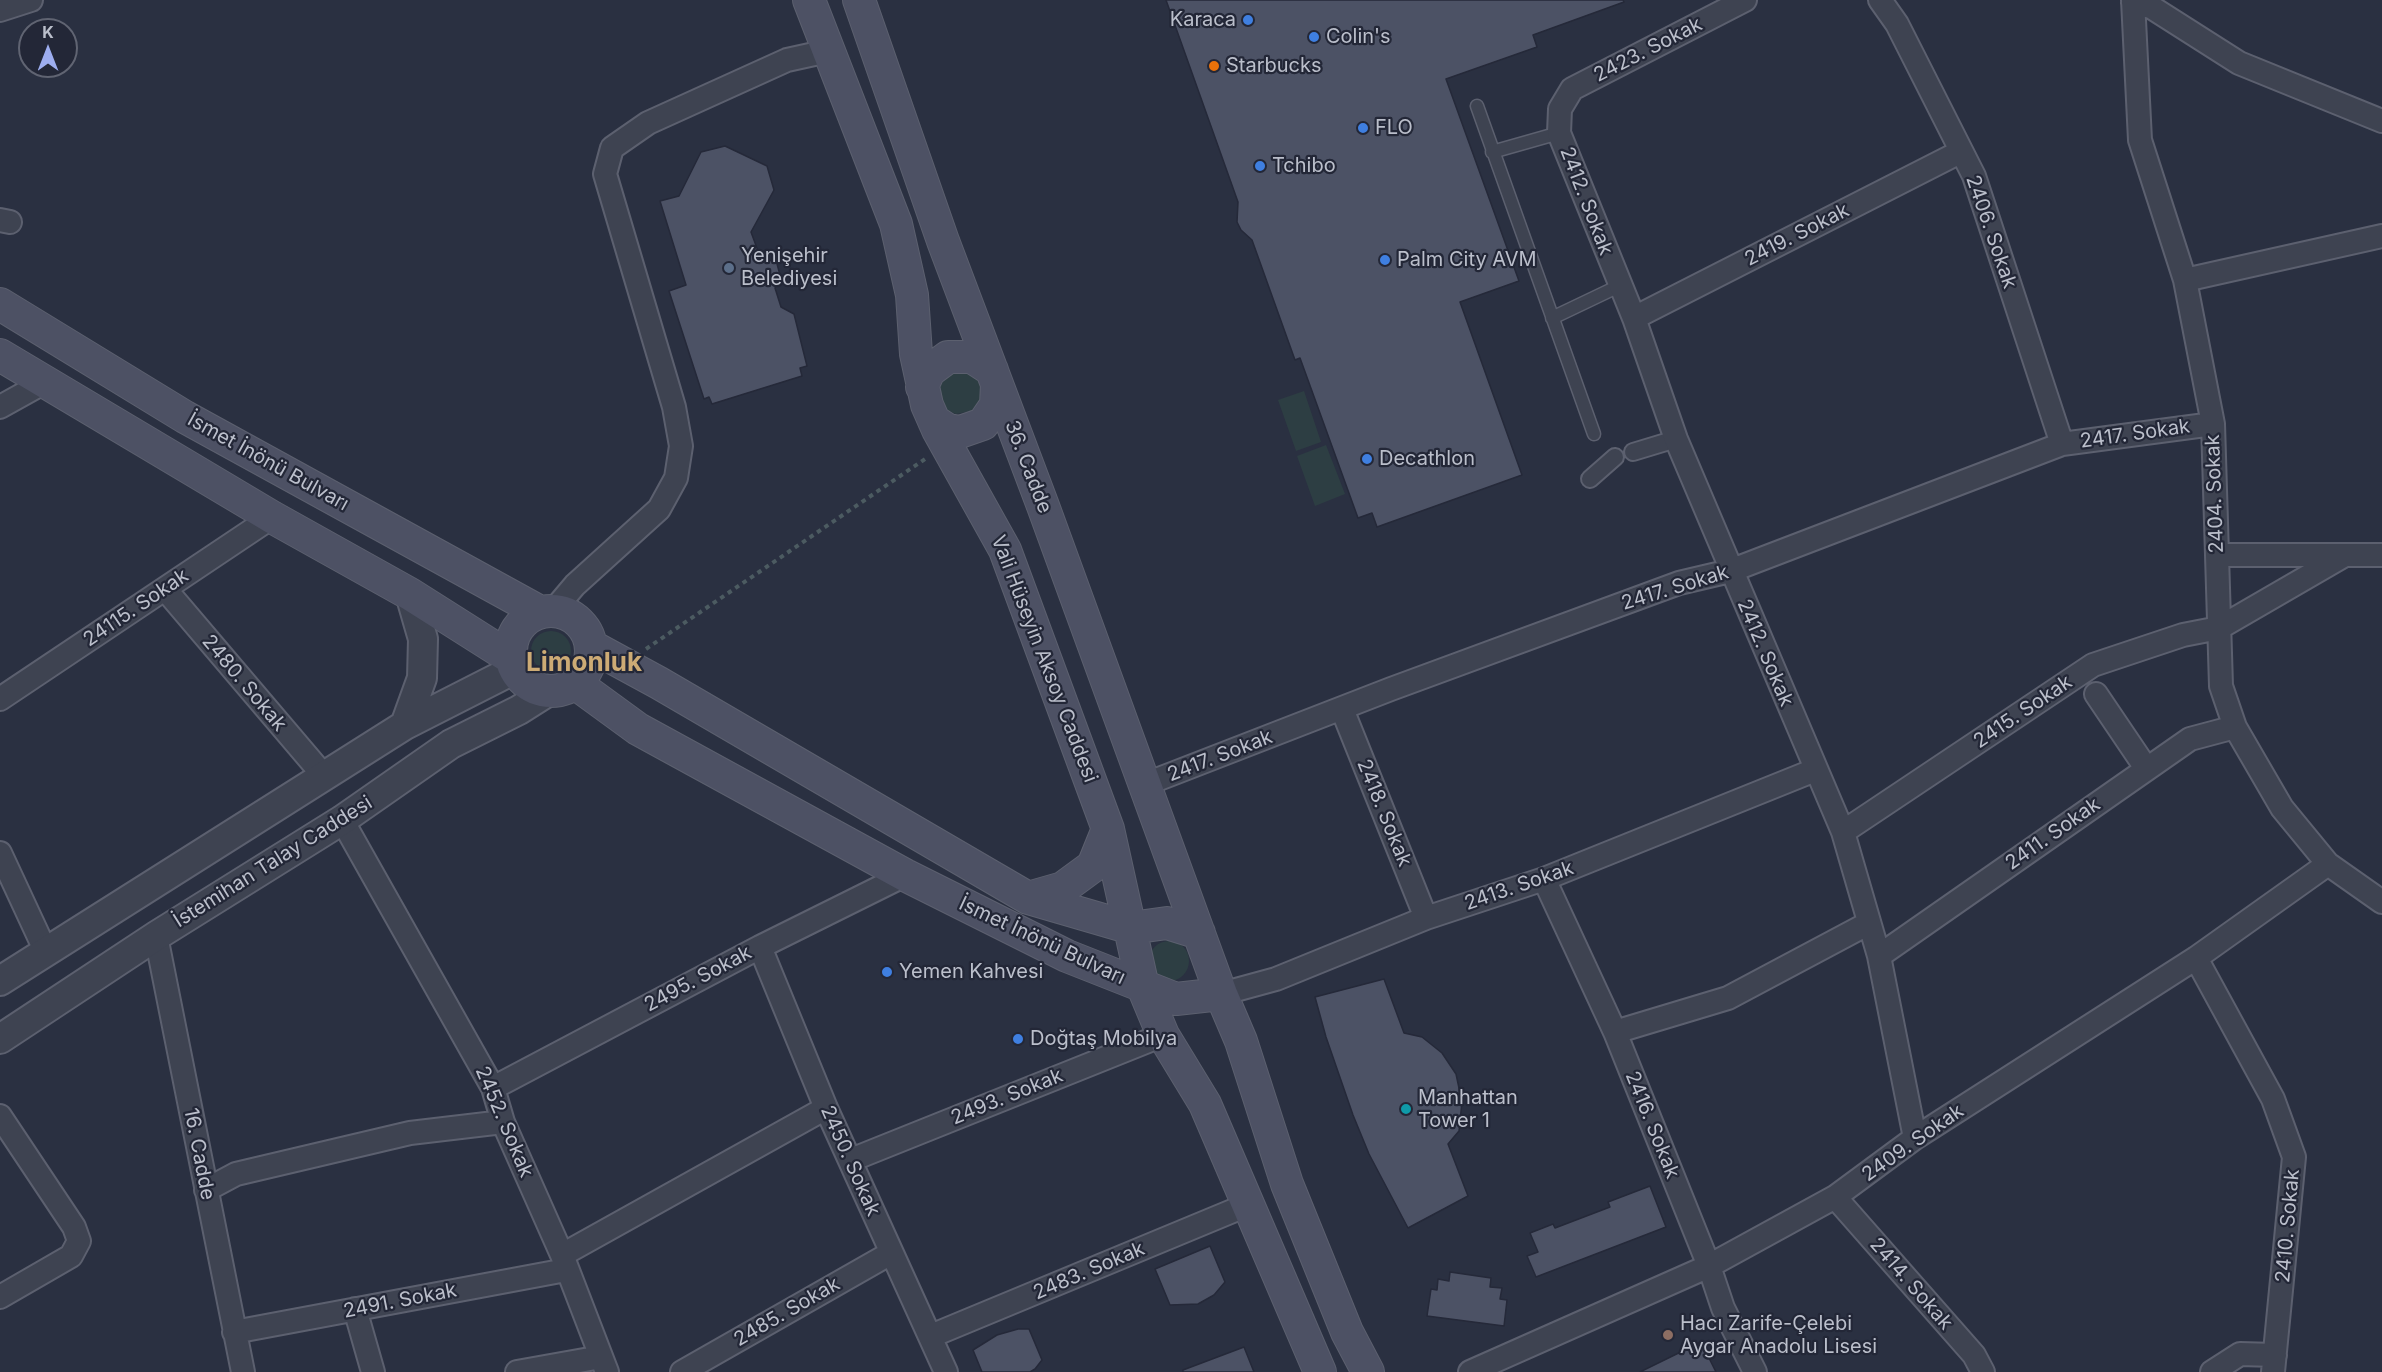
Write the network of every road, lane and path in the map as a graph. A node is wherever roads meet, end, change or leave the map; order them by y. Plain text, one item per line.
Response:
1 (31, 0) edge
2 (809, 0) edge
3 (859, 0) edge
4 (1745, 0) edge
5 (1880, 0) edge
6 (2133, 2) edge
7 (0, 10) edge
8 (828, 51) junction
9 (1477, 106) dead end
10 (1560, 109) joint
11 (2382, 121) edge
12 (1559, 133) junction
13 (1492, 152) junction
14 (1960, 152) junction
15 (2382, 237) edge
16 (2185, 280) junction
17 (1619, 286) junction
18 (0, 304) edge
19 (1552, 318) junction
20 (1634, 318) junction
21 (0, 355) edge
22 (994, 377) junction
23 (45, 382) junction
24 (922, 387) junction
25 (0, 407) edge
26 (934, 421) junction
27 (2213, 424) junction
28 (1594, 434) dead end
29 (1676, 439) junction
30 (2062, 444) junction
31 (1633, 452) dead end
32 (1615, 457) dead end
33 (926, 459) dead end
34 (1590, 478) dead end
35 (272, 517) junction
36 (2217, 555) junction
37 (2345, 555) junction
38 (2382, 555) edge
39 (1730, 571) junction
40 (165, 590) junction
41 (410, 594) junction
42 (546, 612) junction
43 (2219, 628) junction
44 (591, 646) junction
45 (513, 664) junction
46 (625, 664) junction
47 (562, 687) junction
48 (2096, 694) dead end
49 (0, 699) edge
50 (1342, 708) junction
51 (405, 725) junction
52 (2235, 727) junction
53 (2146, 768) junction
54 (1815, 770) junction
55 (324, 776) junction
56 (1146, 784) junction
57 (342, 820) junction
58 (1108, 829) junction
59 (1843, 832) junction
60 (0, 853) edge
61 (2328, 864) junction
62 (905, 874) junction
63 (1544, 879) junction
64 (1028, 898) junction
65 (2382, 902) edge
66 (1426, 918) junction
67 (1869, 923) junction
68 (1131, 928) junction
69 (1199, 933) junction
70 (156, 936) junction
71 (760, 946) junction
72 (46, 952) junction
73 (1879, 956) junction
74 (2196, 958) junction
75 (0, 981) edge
76 (1143, 987) junction
77 (1221, 994) junction
78 (1615, 1032) junction
79 (1163, 1035) junction
80 (0, 1039) edge
81 (493, 1088) junction
82 (826, 1108) junction
83 (0, 1116) edge
84 (503, 1122) junction
85 (1915, 1138) junction
86 (851, 1160) junction
87 (206, 1190) junction
88 (1835, 1197) junction
89 (1247, 1205) junction
90 (891, 1253) junction
91 (564, 1262) junction
92 (1709, 1266) junction
93 (0, 1297) edge
94 (355, 1309) junction
95 (234, 1332) junction
96 (931, 1336) junction
97 (2274, 1363) edge
98 (604, 1365) edge
99 (235, 1368) edge
100 (373, 1372) edge
101 (517, 1372) edge
102 (682, 1372) edge
103 (946, 1372) edge
104 (1320, 1372) edge
105 (1368, 1372) edge
106 (1470, 1372) edge
107 (1755, 1372) edge
108 (1983, 1372) edge
109 (2212, 1372) edge

1 - 7 street
2 - 8 main road, Vali Hüseyin Aksoy Caddesi
3 - 22 main road, 36. Cadde
4 - 10 street, 2423. Sokak
5 - 14 street, 2406. Sokak
6 - 11 street
6 - 16 street, 2404. Sokak
8 - 24 main road, Vali Hüseyin Aksoy Caddesi
8 - 42 street
9 - 13 lane
10 - 12 street, 2412. Sokak
12 - 13 lane
12 - 17 street, 2412. Sokak
13 - 19 lane
14 - 20 street, 2419. Sokak
14 - 30 street, 2406. Sokak
15 - 16 street
16 - 27 street, 2404. Sokak
17 - 19 lane
17 - 20 street, 2412. Sokak
18 - 42 main road, İsmet İnönü Bulvarı
19 - 28 lane
20 - 29 street, 2412. Sokak
21 - 23 main road
22 - 24 main road
22 - 26 main road
22 - 56 main road, 36. Cadde
23 - 25 street
23 - 35 main road
24 - 26 main road, Vali Hüseyin Aksoy Caddesi
26 - 58 main road, Vali Hüseyin Aksoy Caddesi
27 - 30 street, 2417. Sokak
27 - 36 street, 2404. Sokak
29 - 31 street
29 - 39 street, 2412. Sokak
30 - 39 street, 2417. Sokak
32 - 34 street
33 - 46 path
35 - 40 street, 24115. Sokak
35 - 41 main road
36 - 37 street
36 - 43 street, 2404. Sokak
37 - 38 street
37 - 43 street, 2415. Sokak
39 - 50 street, 2417. Sokak
39 - 54 street, 2412. Sokak
40 - 49 street, 24115. Sokak
40 - 55 street, 2480. Sokak
41 - 45 main road
41 - 51 street
42 - 44 main road
42 - 45 main road
43 - 52 street, 2404. Sokak
43 - 59 street, 2415. Sokak
44 - 46 main road, İsmet İnönü Bulvarı
44 - 47 main road
45 - 47 main road
45 - 51 street
46 - 64 main road, İsmet İnönü Bulvarı
47 - 57 street, İstemihan Talay Caddesi
47 - 62 main road, İsmet İnönü Bulvarı
48 - 53 street
50 - 56 street, 2417. Sokak
50 - 66 street, 2418. Sokak
51 - 55 street
52 - 53 street, 2411. Sokak
52 - 61 street, 2404. Sokak
53 - 73 street, 2411. Sokak
54 - 59 street, 2412. Sokak
54 - 63 street, 2413. Sokak
55 - 72 street
56 - 69 main road, 36. Cadde
57 - 70 street, İstemihan Talay Caddesi
57 - 81 street, 2452. Sokak
58 - 64 main road
58 - 68 main road, Vali Hüseyin Aksoy Caddesi
59 - 67 street, 2412. Sokak
60 - 72 street
61 - 65 street, 2404. Sokak
61 - 74 street, 2409. Sokak
62 - 71 street, 2495. Sokak
62 - 76 main road, İsmet İnönü Bulvarı
63 - 66 street, 2413. Sokak
63 - 78 street, 2416. Sokak
64 - 68 main road, İsmet İnönü Bulvarı
66 - 77 street, 2413. Sokak
67 - 73 street, 2412. Sokak
67 - 78 street
68 - 69 main road
68 - 76 main road, Vali Hüseyin Aksoy Caddesi
69 - 77 main road
70 - 80 street, İstemihan Talay Caddesi
70 - 87 street, 16. Cadde
71 - 81 street, 2495. Sokak
71 - 82 street, 2450. Sokak
72 - 75 street
73 - 85 street, 2412. Sokak
74 - 85 street, 2409. Sokak
74 - 97 street, 2410. Sokak
76 - 77 main road
76 - 79 main road, İsmet İnönü Bulvarı
77 - 105 main road
78 - 92 street, 2416. Sokak
79 - 86 street, 2493. Sokak
79 - 89 main road, İsmet İnönü Bulvarı
81 - 84 street, 2452. Sokak
82 - 86 street, 2450. Sokak
82 - 91 street, 2491. Sokak
83 - 93 street
84 - 87 street
84 - 91 street, 2452. Sokak
85 - 88 street, 2409. Sokak
86 - 90 street, 2450. Sokak
87 - 95 street, 16. Cadde
88 - 92 street, 2409. Sokak
88 - 108 street, 2414. Sokak
89 - 96 street, 2483. Sokak
89 - 104 main road, İsmet İnönü Bulvarı
90 - 96 street, 2450. Sokak
90 - 102 street, 2485. Sokak
91 - 94 street, 2491. Sokak
91 - 98 street, 2452. Sokak
92 - 106 street, 2409. Sokak
92 - 107 street, 2416. Sokak
94 - 95 street, 2491. Sokak
94 - 100 street
95 - 99 street, 16. Cadde
96 - 103 street, 2450. Sokak
97 - 109 street
98 - 101 street

